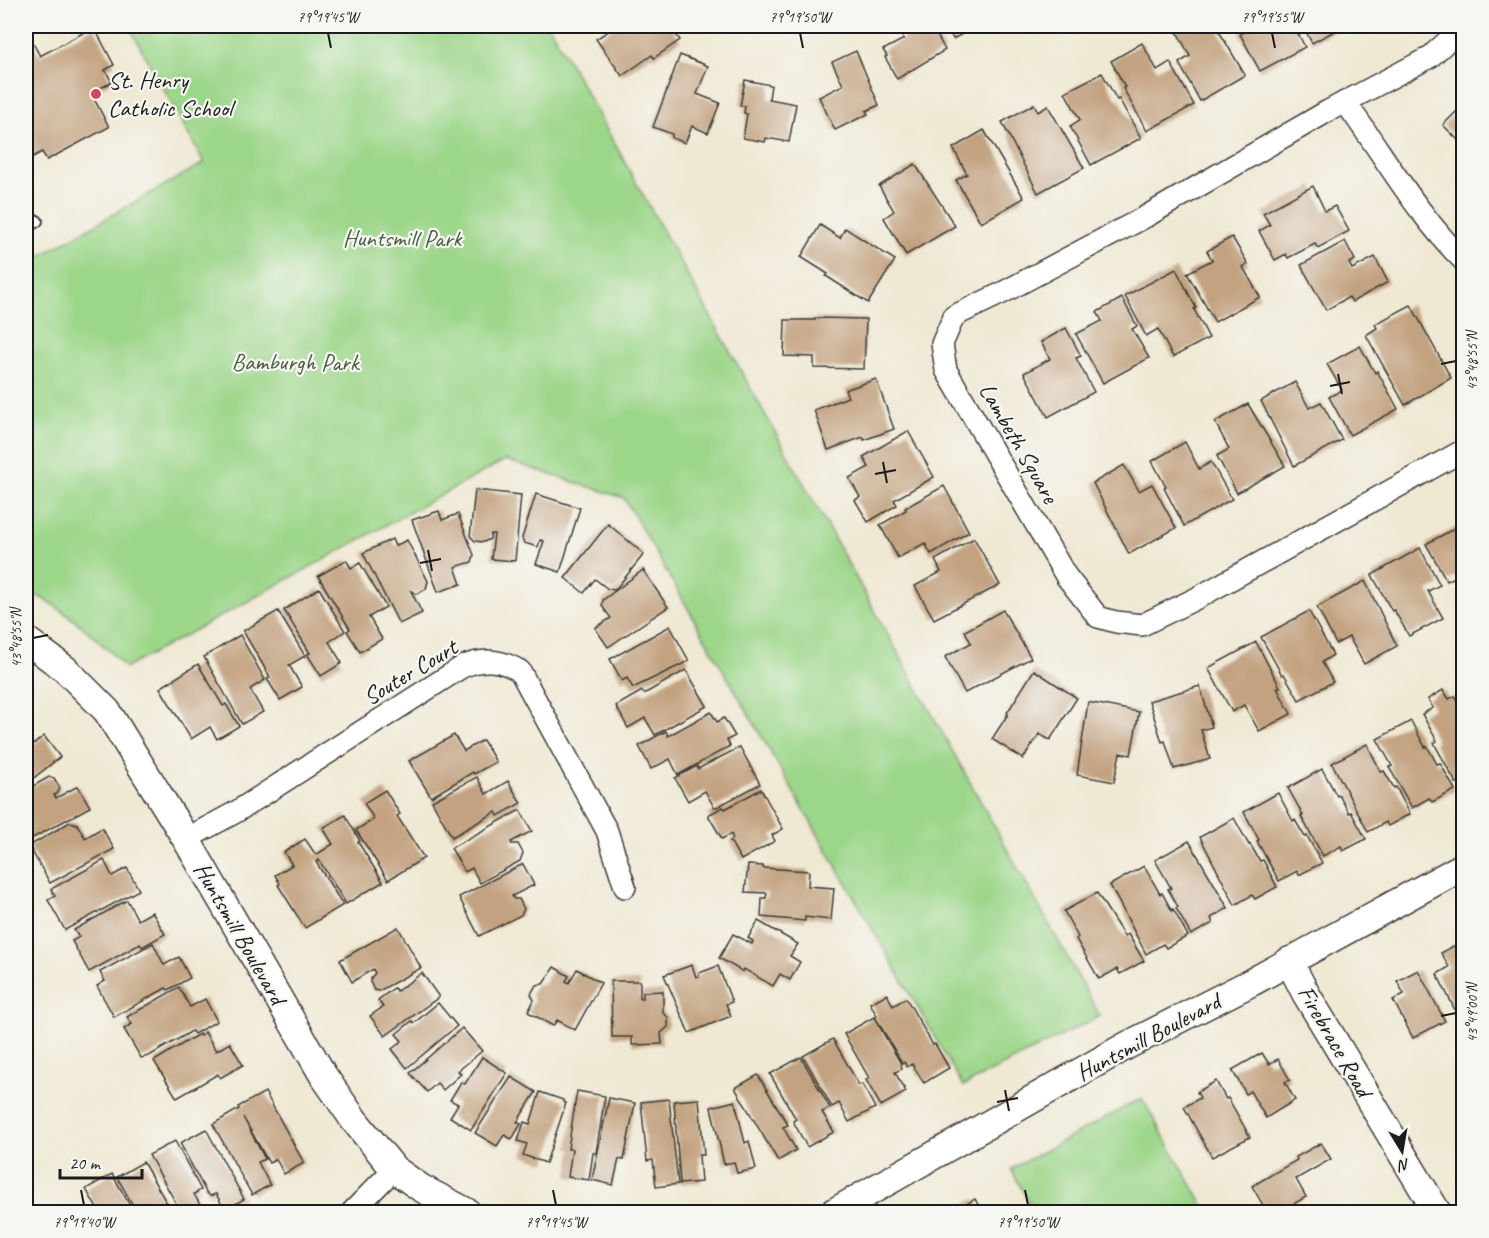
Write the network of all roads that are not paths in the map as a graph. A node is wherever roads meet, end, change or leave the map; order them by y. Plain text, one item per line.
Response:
1 (1464, 26) edge
2 (1346, 102) junction
3 (37, 221) dead end
4 (26, 227) edge
5 (1464, 261) edge
6 (1464, 450) edge
7 (26, 640) edge
8 (186, 839) junction
9 (1464, 866) edge
10 (626, 887) dead end
11 (1289, 961) junction
12 (393, 1169) junction
13 (352, 1212) edge
14 (467, 1212) edge
15 (834, 1212) edge
16 (1437, 1212) edge

1 - 2 street, Lambeth Square
2 - 5 street
2 - 6 street, Lambeth Square
3 - 4 lane
7 - 8 street, Huntsmill Boulevard
8 - 10 street, Souter Court
8 - 12 street, Huntsmill Boulevard
9 - 11 street, Huntsmill Boulevard
11 - 15 street, Huntsmill Boulevard
11 - 16 street, Firebrace Road
12 - 13 street
12 - 14 street, Huntsmill Boulevard

